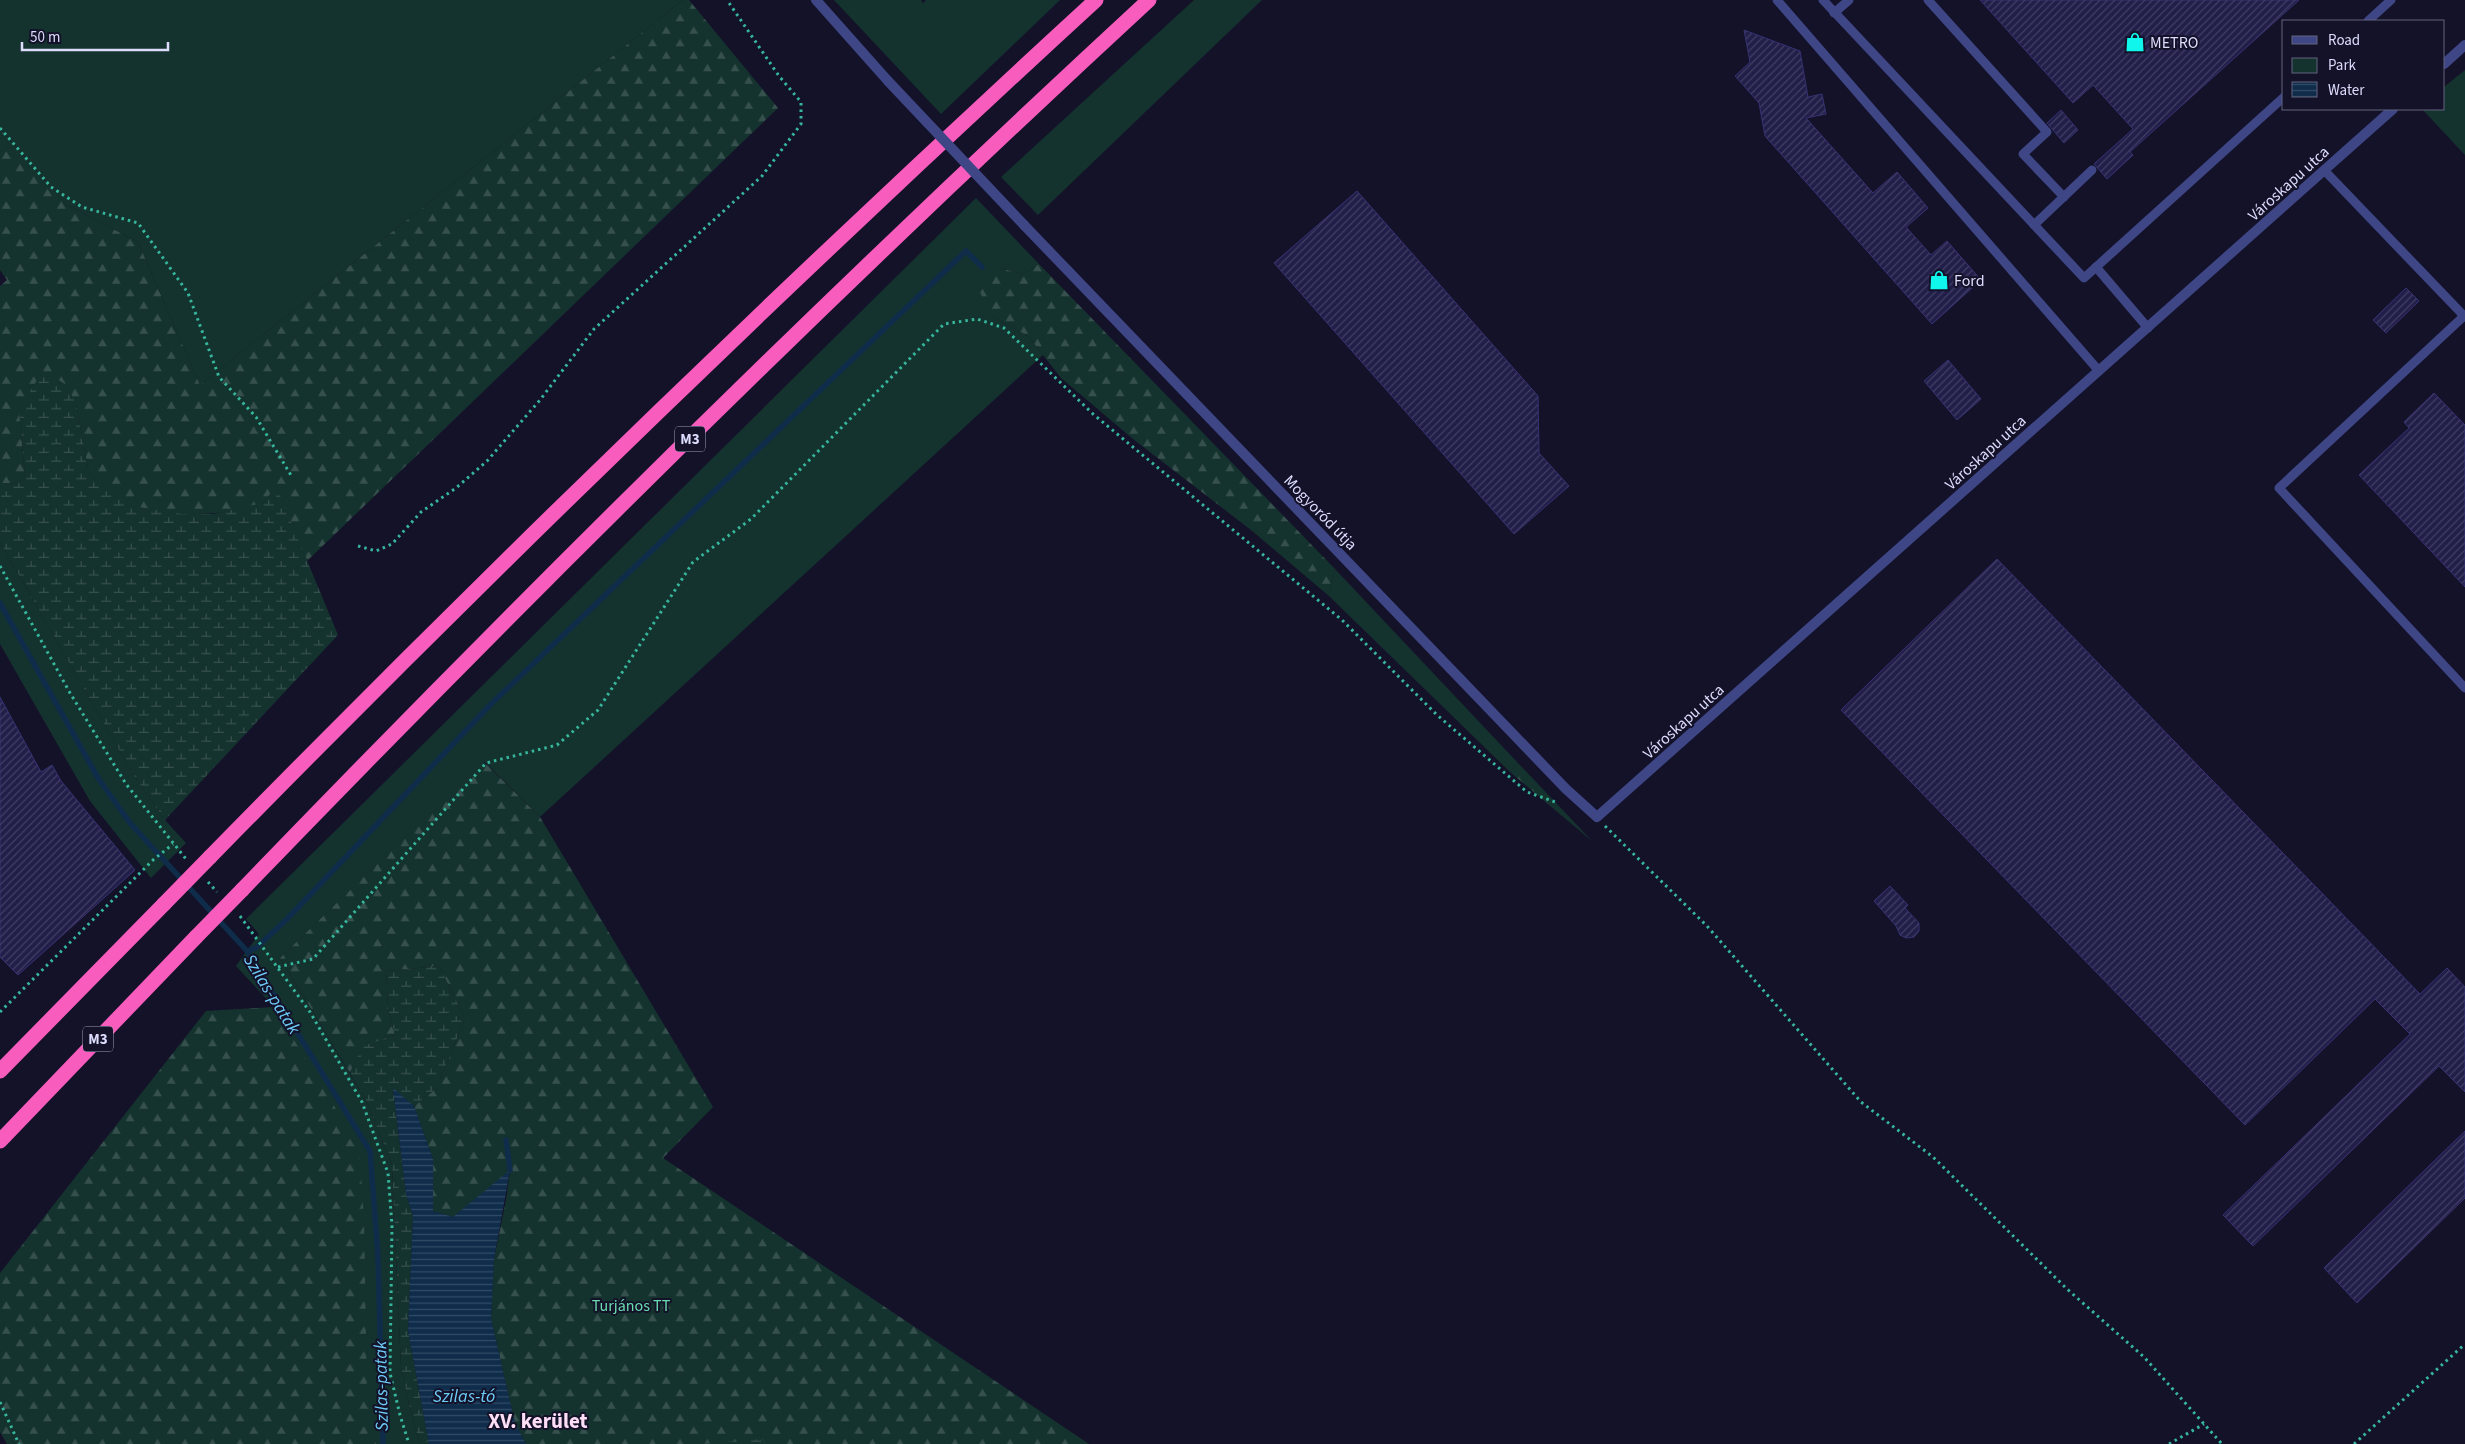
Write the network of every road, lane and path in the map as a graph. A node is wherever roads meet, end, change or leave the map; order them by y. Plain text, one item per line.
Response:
1 (727, 0) edge
2 (816, 0) edge
3 (1096, 0) edge
4 (1149, 0) edge
5 (1777, 0) edge
6 (1823, 0) edge
7 (1850, 0) edge
8 (1928, 0) edge
9 (2392, 0) edge
10 (1834, 13) junction
11 (2369, 20) edge
12 (2465, 45) edge
13 (2445, 63) edge
14 (2282, 99) edge
15 (2392, 110) edge
16 (0, 128) edge
17 (2092, 170) dead end
18 (2324, 170) junction
19 (2064, 197) junction
20 (2034, 224) junction
21 (2096, 267) junction
22 (2465, 317) edge
23 (2148, 328) junction
24 (2099, 371) junction
25 (292, 477) dead end
26 (358, 546) dead end
27 (0, 566) edge
28 (2465, 688) edge
29 (1562, 804) dead end
30 (1597, 817) junction
31 (173, 844) junction
32 (191, 865) dead end
33 (204, 878) dead end
34 (222, 898) dead end
35 (235, 911) dead end
36 (278, 967) junction
37 (0, 1012) edge
38 (0, 1071) edge
39 (0, 1142) edge
40 (2465, 1344) edge
41 (0, 1402) edge
42 (2204, 1424) junction
43 (19, 1444) edge
44 (409, 1444) edge
45 (2169, 1444) edge
46 (2222, 1444) edge
47 (2354, 1444) edge

1 - 26 path
2 - 30 street, Mogyoród útja, bridge
3 - 38 highway, M3, bridge
4 - 39 highway, M3, bridge
5 - 24 lane
6 - 10 lane
7 - 10 lane
8 - 19 lane
9 - 11 lane
10 - 20 lane
12 - 13 street
14 - 21 lane
15 - 18 street, Városkapu utca
16 - 25 path
17 - 19 lane
18 - 22 lane
18 - 23 street, Városkapu utca
19 - 20 lane
20 - 21 lane
21 - 23 lane
22 - 28 lane
23 - 24 street, Városkapu utca
24 - 30 street, Városkapu utca
27 - 31 path
29 - 36 path
30 - 42 path
31 - 32 path
31 - 37 path
33 - 34 path
35 - 36 path
36 - 44 path
40 - 47 path
41 - 43 path
42 - 45 path
42 - 46 path

